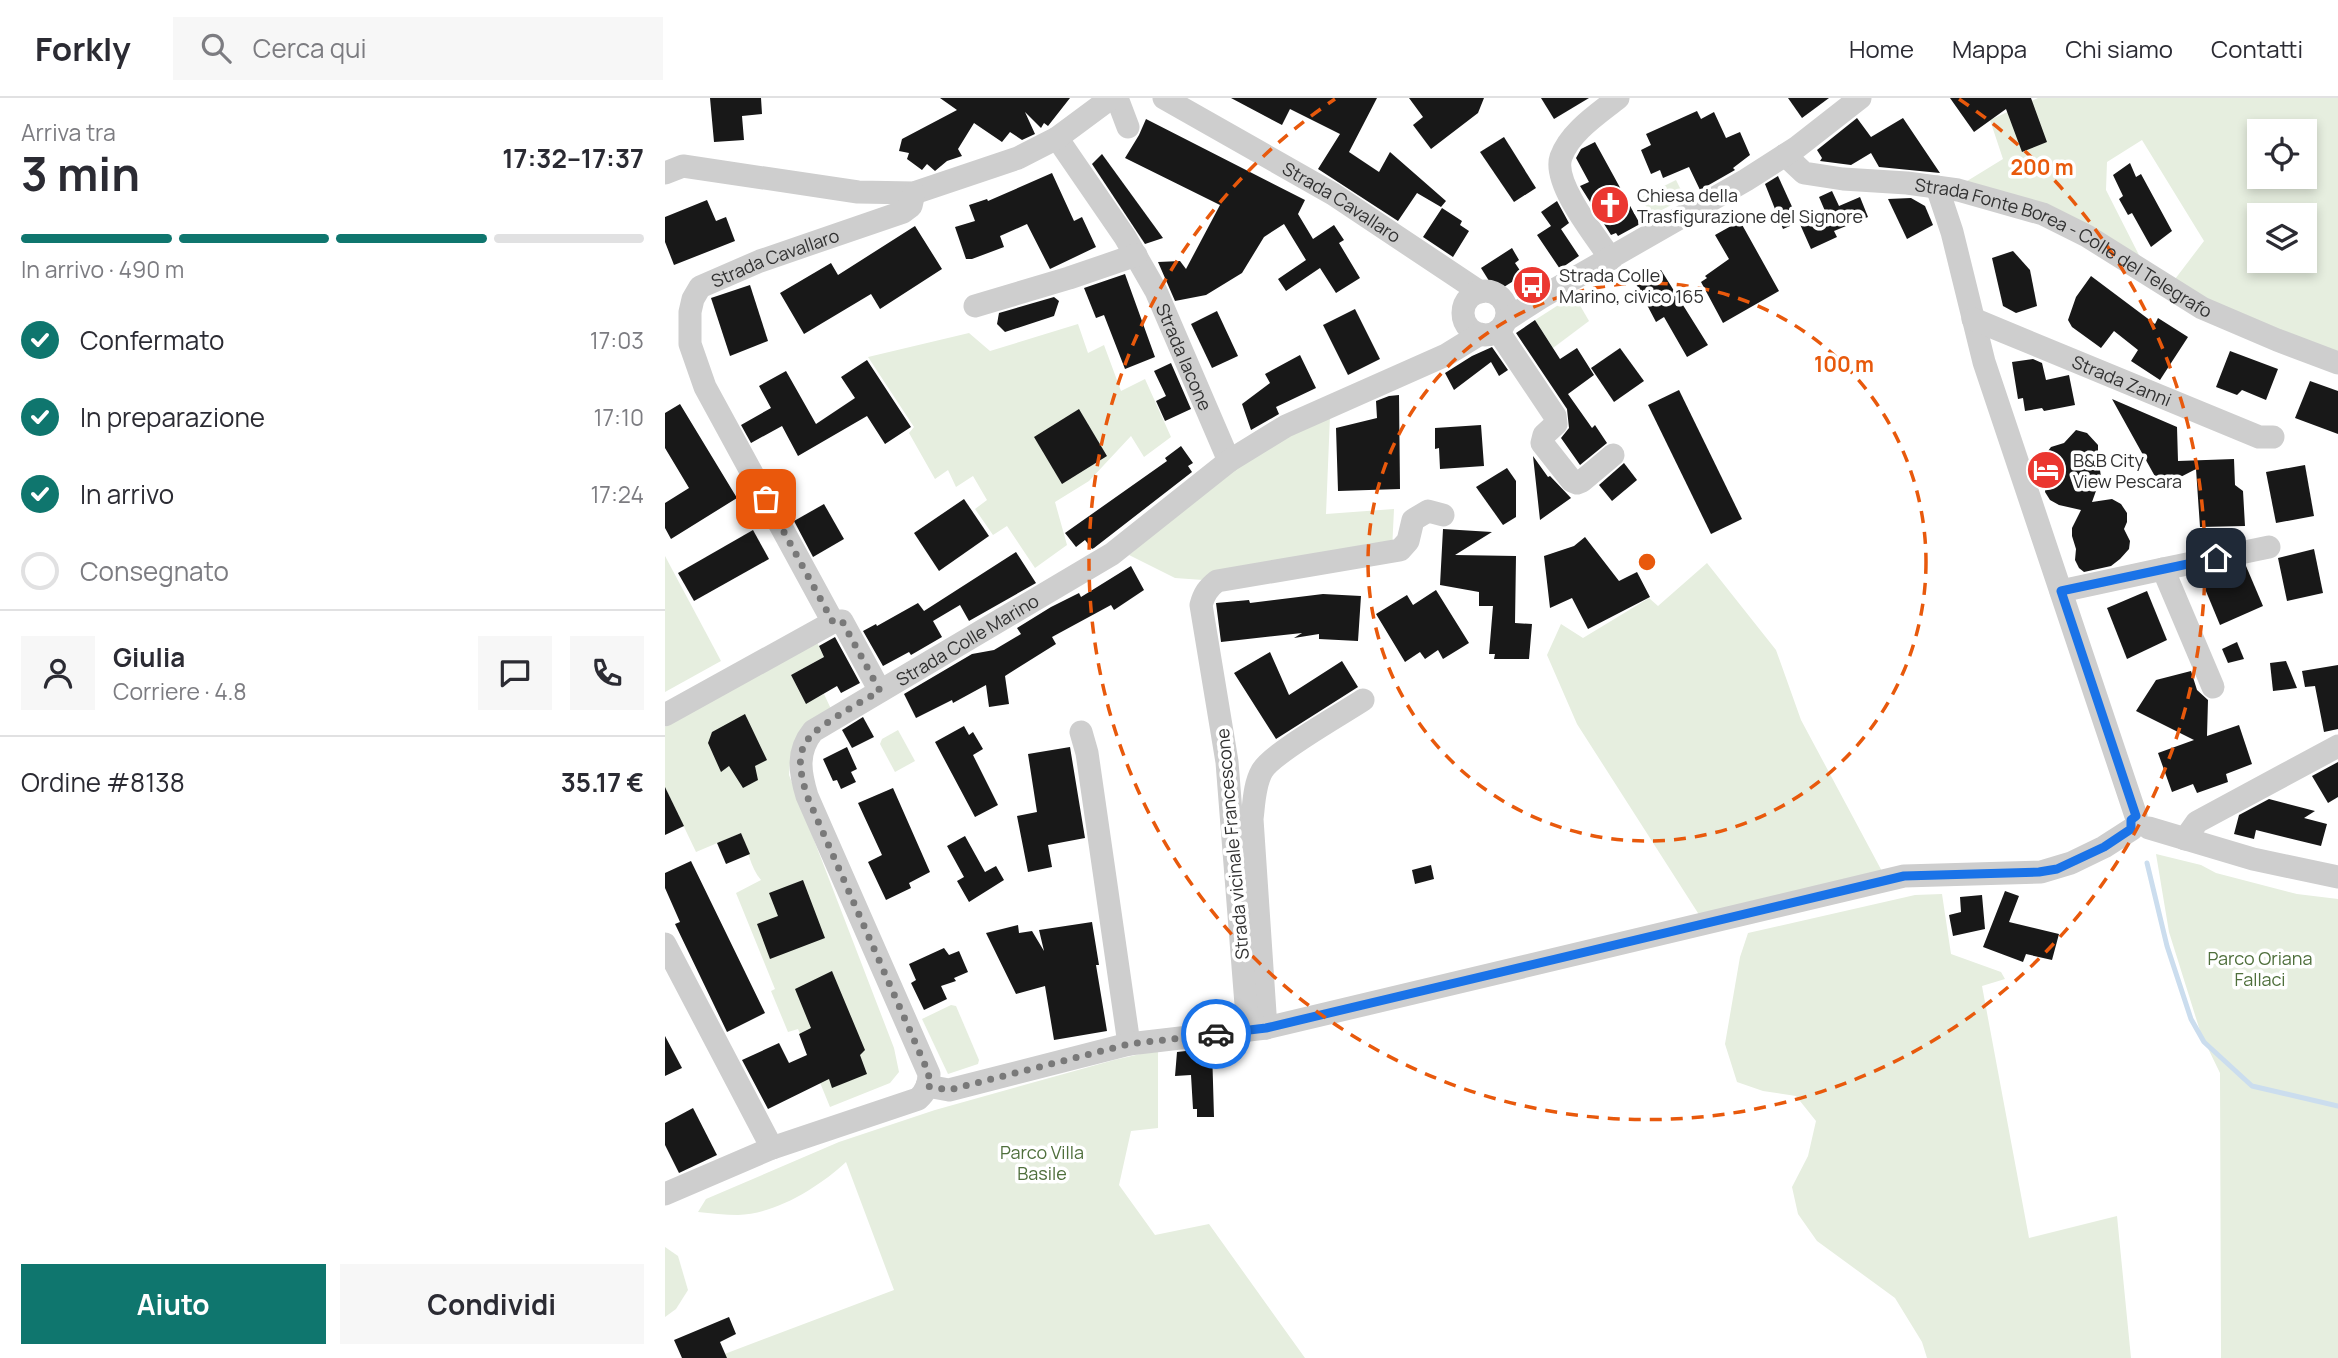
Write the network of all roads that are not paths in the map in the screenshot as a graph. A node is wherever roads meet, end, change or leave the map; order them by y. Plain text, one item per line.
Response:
1 (1111, 98) edge
2 (1117, 98) edge
3 (1164, 98) edge
4 (1617, 98) edge
5 (1860, 98) edge
6 (1128, 127) dead end
7 (1057, 138) junction
8 (1785, 155) junction
9 (665, 173) edge
10 (1937, 187) junction
11 (914, 193) junction
12 (1136, 255) junction
13 (1611, 259) junction
14 (1480, 292) junction
15 (975, 306) dead end
16 (1973, 319) junction
17 (1497, 321) junction
18 (2338, 363) edge
19 (2273, 437) dead end
20 (1613, 455) dead end
21 (1229, 461) junction
22 (1443, 515) dead end
23 (2269, 547) dead end
24 (2163, 569) junction
25 (2061, 591) junction
26 (833, 622) junction
27 (2213, 687) dead end
28 (880, 691) junction
29 (1363, 700) dead end
30 (665, 715) edge
31 (1081, 732) dead end
32 (2338, 747) edge
33 (2139, 824) junction
34 (2185, 839) junction
35 (2338, 877) edge
36 (665, 944) edge
37 (1257, 1029) junction
38 (1129, 1044) junction
39 (927, 1086) junction
40 (772, 1148) junction
41 (665, 1194) edge

1 - 7 street, Strada Cavallaro
2 - 6 street
3 - 14 street, Strada Cavallaro
4 - 13 street
5 - 8 street
7 - 11 street, Strada Cavallaro
7 - 12 street, Strada Iacone
8 - 10 street, Strada Fonte Borea - Colle del Telegrafo
8 - 13 street
9 - 11 street, Strada Cavallaro
10 - 16 street
10 - 18 street, Strada Fonte Borea - Colle del Telegrafo
11 - 26 street, Strada Cavallaro
12 - 15 street
12 - 21 street, Strada Iacone
13 - 17 street
14 - 17 street, Strada Cavallaro
14 - 17 street
16 - 19 street, Strada Zanni
16 - 25 street
17 - 20 street
17 - 21 street, Strada Colle Marino
21 - 28 street, Strada Colle Marino
22 - 37 street, Strada vicinale Francescone
23 - 24 street
24 - 25 street
24 - 27 street
25 - 33 street
26 - 28 street
26 - 30 street
28 - 39 street, Strada Colle Marino
29 - 37 street, Strada vicinale Francescone
31 - 38 street
32 - 34 street
33 - 34 street
33 - 37 street
34 - 35 street
36 - 40 street
37 - 38 street
38 - 39 street
39 - 40 street
40 - 41 street

